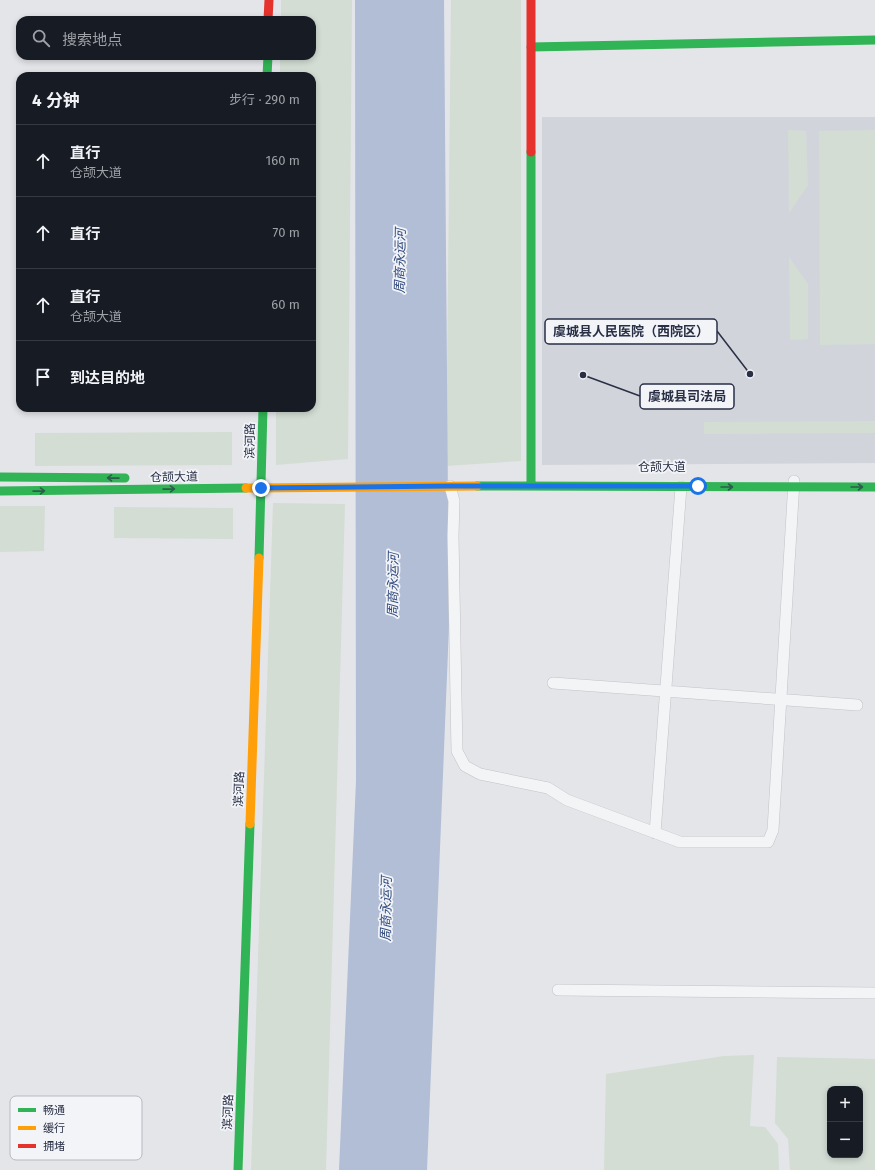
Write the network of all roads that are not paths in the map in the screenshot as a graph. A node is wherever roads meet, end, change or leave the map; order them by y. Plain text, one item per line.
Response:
1 (269, 0) edge
2 (531, 0) edge
3 (268, 16) edge
4 (875, 40) edge
5 (531, 47) junction
6 (268, 60) edge
7 (268, 72) edge
8 (263, 412) edge
9 (0, 477) edge
10 (138, 478) dead end
11 (875, 478) edge
12 (215, 479) dead end
13 (450, 483) junction
14 (531, 483) junction
15 (794, 483) junction
16 (262, 484) junction
17 (681, 486) junction
18 (875, 487) edge
19 (0, 491) edge
20 (553, 683) dead end
21 (666, 691) junction
22 (781, 699) junction
23 (857, 705) dead end
24 (655, 833) junction
25 (558, 990) dead end
26 (875, 993) edge
27 (238, 1170) edge

1 - 3 street
2 - 5 street
4 - 5 street
5 - 14 street
6 - 7 street
8 - 16 street, 滨河路
10 -> 9 street, 仓颉大道
11 - 15 street, 仓颉大道
12 - 16 street, 仓颉大道
13 - 14 street, 仓颉大道
13 - 16 street, 仓颉大道
13 - 24 street
14 - 15 street, 仓颉大道
14 - 17 street, 仓颉大道
17 -> 15 street, 仓颉大道
15 -> 18 street, 仓颉大道
15 - 22 street
19 -> 16 street, 仓颉大道
16 - 27 street, 滨河路
17 - 21 street
20 - 21 street
21 - 22 street
21 - 24 street
22 - 23 street
22 - 24 street
25 - 26 street

